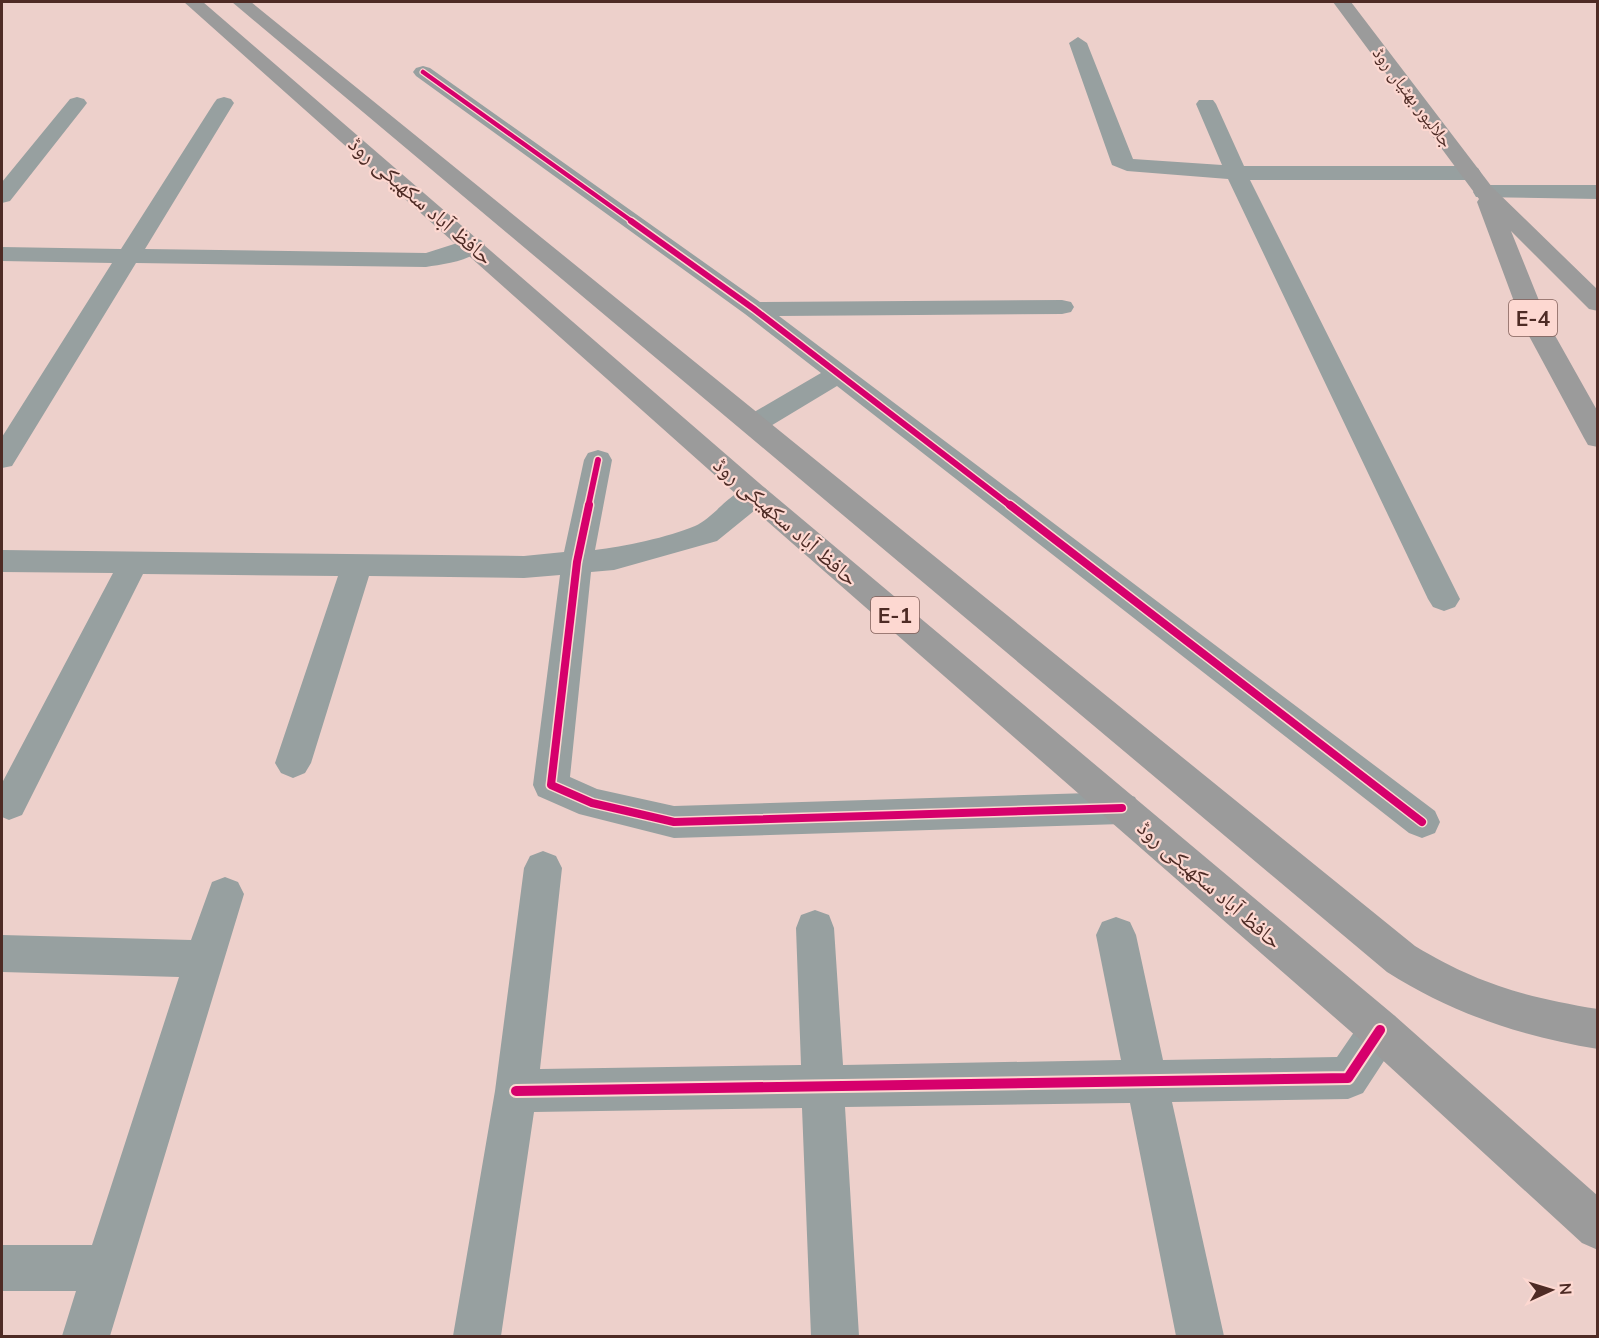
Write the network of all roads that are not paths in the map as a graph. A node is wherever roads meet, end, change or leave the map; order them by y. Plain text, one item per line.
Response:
1 (193, 2) edge
2 (242, 2) edge
3 (1342, 2) edge
4 (1078, 43) dead end
5 (423, 72) dead end
6 (77, 103) dead end
7 (224, 104) dead end
8 (1206, 104) dead end
9 (1236, 173) junction
10 (1477, 182) junction
11 (1598, 192) edge
12 (2, 196) edge
13 (473, 245) junction
14 (2, 254) edge
15 (129, 255) junction
16 (1598, 304) edge
17 (1062, 307) dead end
18 (754, 309) junction
19 (836, 376) junction
20 (754, 424) junction
21 (1598, 438) edge
22 (2, 459) edge
23 (598, 460) dead end
24 (755, 495) junction
25 (2, 561) edge
26 (134, 562) junction
27 (578, 562) junction
28 (357, 565) junction
29 (1444, 598) dead end
30 (293, 763) dead end
31 (9, 804) dead end
32 (1122, 808) junction
33 (1422, 822) dead end
34 (543, 868) dead end
35 (225, 894) dead end
36 (815, 928) dead end
37 (1116, 934) dead end
38 (2, 953) edge
39 (205, 959) junction
40 (1584, 1027) edge
41 (1380, 1030) junction
42 (1146, 1082) junction
43 (823, 1086) junction
44 (516, 1090) junction
45 (1598, 1227) edge
46 (2, 1268) edge
47 (108, 1268) junction
48 (86, 1336) edge
49 (477, 1336) edge
50 (834, 1336) edge
51 (1200, 1336) edge

1 - 13 highway, حافظ آباد سکھیکی روڈ / E-1
2 - 20 highway, حافظ آباد سکھیکی روڈ / E-1
3 - 10 highway, جلالپور بھٹیاں روڈ / E-4
4 - 9 street
5 - 18 street
6 - 12 street
7 - 15 street
8 - 9 street
9 - 10 street
9 - 29 street
10 - 11 street
10 - 16 highway, جلالپور بھٹیاں روڈ / E-4
10 - 21 highway, جلالپور بھٹیاں روڈ / E-4
13 - 15 street
13 - 24 highway, حافظ آباد سکھیکی روڈ / E-1
14 - 15 street
15 - 22 street
17 - 18 street
18 - 19 street
19 - 20 street
19 - 33 street
20 - 40 highway, حافظ آباد سکھیکی روڈ / E-1
23 - 27 street
24 - 27 street
24 - 32 highway, حافظ آباد سکھیکی روڈ / E-1
25 - 26 street
26 - 28 street
26 - 31 street
27 - 28 street
27 - 32 street
28 - 30 street
32 - 41 highway, حافظ آباد سکھیکی روڈ / E-1
34 - 44 street
35 - 39 street
36 - 43 street
37 - 42 street
38 - 39 street
39 - 47 street
41 - 42 street
41 - 45 highway, حافظ آباد سکھیکی روڈ / E-1
42 - 43 street
42 - 51 street
43 - 44 street
43 - 50 street
44 - 49 street
46 - 47 street
47 - 48 street

